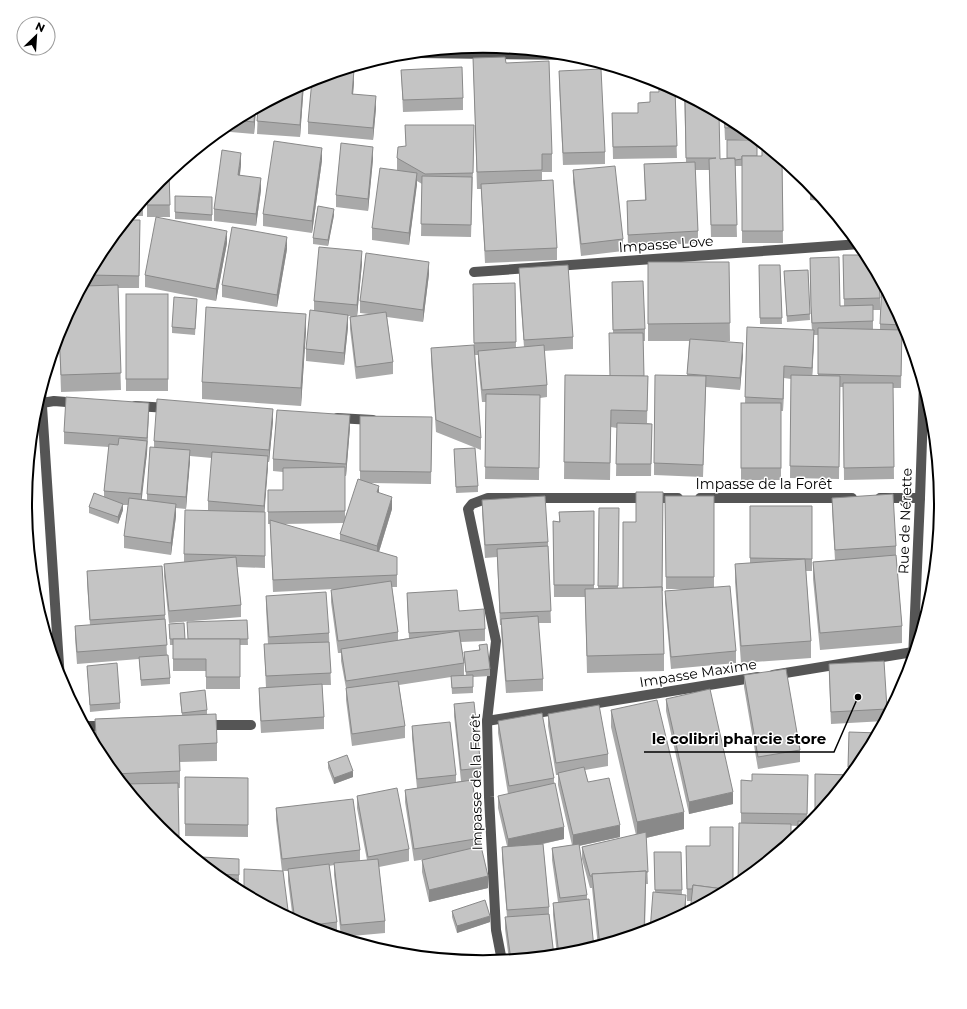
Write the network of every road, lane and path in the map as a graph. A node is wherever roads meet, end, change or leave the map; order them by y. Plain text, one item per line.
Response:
1 (465, 54) edge
2 (516, 54) edge
3 (852, 245) edge
4 (474, 272) dead end
5 (44, 403) edge
6 (86, 403) edge
7 (923, 403) edge
8 (125, 406) edge
9 (42, 409) edge
10 (181, 409) edge
11 (325, 418) edge
12 (381, 421) edge
13 (920, 498) junction
14 (915, 638) edge
15 (909, 656) edge
16 (58, 657) edge
17 (487, 721) junction
18 (196, 725) edge
19 (250, 725) dead end
20 (90, 726) edge
21 (116, 726) edge
22 (501, 955) edge

1 - 2 street
3 - 4 street, Impasse Love
5 - 6 street
7 - 13 street, Rue de Nérette
8 - 10 street
9 - 16 street
11 - 12 street
13 - 14 street, Rue de Nérette
13 - 17 street, Impasse de la Forêt
15 - 17 street, Impasse Maxime
17 - 22 street, Impasse de la Forêt
18 - 19 street
20 - 21 street

